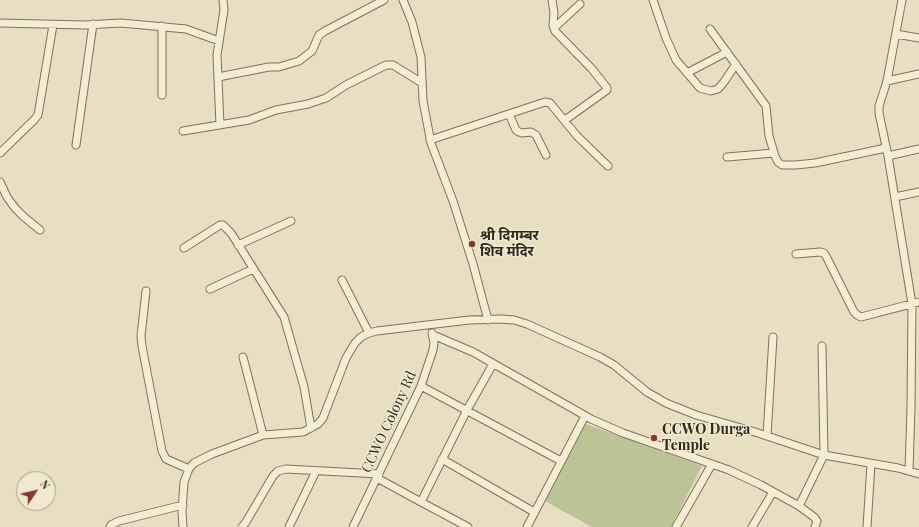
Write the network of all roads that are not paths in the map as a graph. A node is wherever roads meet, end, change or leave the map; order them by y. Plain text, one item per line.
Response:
1 (223, 0) edge
2 (384, 0) edge
3 (403, 0) edge
4 (552, 0) edge
5 (653, 0) edge
6 (902, 0) edge
7 (580, 4) dead end
8 (0, 24) edge
9 (93, 24) junction
10 (53, 25) junction
11 (162, 26) junction
12 (554, 28) junction
13 (710, 29) dead end
14 (896, 34) junction
15 (919, 38) edge
16 (219, 40) junction
17 (727, 52) junction
18 (736, 64) junction
19 (687, 73) junction
20 (919, 74) edge
21 (218, 77) junction
22 (887, 81) junction
23 (422, 83) junction
24 (162, 95) dead end
25 (509, 114) junction
26 (565, 120) junction
27 (220, 125) junction
28 (182, 132) dead end
29 (430, 140) junction
30 (76, 145) dead end
31 (886, 148) junction
32 (919, 149) edge
33 (0, 153) edge
34 (774, 153) junction
35 (546, 156) dead end
36 (888, 156) junction
37 (727, 157) dead end
38 (608, 166) dead end
39 (0, 182) edge
40 (919, 192) edge
41 (894, 197) junction
42 (291, 221) dead end
43 (40, 230) dead end
44 (238, 245) junction
45 (184, 248) dead end
46 (796, 254) dead end
47 (254, 269) junction
48 (342, 280) dead end
49 (210, 290) dead end
50 (146, 291) dead end
51 (916, 303) edge
52 (488, 320) junction
53 (916, 320) edge
54 (431, 324) junction
55 (368, 333) junction
56 (433, 335) junction
57 (773, 337) dead end
58 (822, 346) dead end
59 (243, 357) dead end
60 (493, 364) junction
61 (421, 386) junction
62 (467, 410) junction
63 (585, 416) junction
64 (311, 428) junction
65 (263, 435) junction
66 (767, 436) junction
67 (824, 455) junction
68 (442, 459) junction
69 (561, 461) junction
70 (712, 464) junction
71 (871, 464) junction
72 (189, 470) junction
73 (316, 471) junction
74 (909, 471) junction
75 (919, 474) edge
76 (378, 476) junction
77 (773, 492) junction
78 (421, 502) junction
79 (183, 505) junction
80 (799, 506) junction
81 (534, 512) junction
82 (354, 525) edge
83 (110, 527) edge
84 (183, 527) edge
85 (242, 527) edge
86 (289, 527) edge
87 (363, 527) edge
88 (468, 527) edge
89 (527, 527) edge
90 (676, 527) edge
91 (752, 527) edge
92 (815, 527) edge
93 (867, 527) edge

1 - 16 street
2 - 21 street
3 - 23 street
4 - 12 street
5 - 19 street
6 - 14 street
7 - 12 street
8 - 10 street
9 - 10 street
9 - 11 street
9 - 30 street
10 - 33 street
11 - 16 street
11 - 24 street
12 - 26 street
13 - 17 street
14 - 15 street
14 - 22 street
16 - 21 street
17 - 18 street
17 - 19 street
18 - 19 street
18 - 34 street
20 - 22 street
21 - 27 street
22 - 31 street
23 - 27 street
23 - 29 street
25 - 26 street
25 - 29 street
25 - 35 street
26 - 38 street
27 - 28 street
29 - 52 street
31 - 34 street
31 - 36 street
32 - 36 street
34 - 37 street
36 - 41 street
39 - 43 street
40 - 41 street
41 - 51 street
42 - 44 street
44 - 45 street
44 - 47 street
46 - 51 street
47 - 49 street
47 - 64 street
48 - 55 street
50 - 72 street
51 - 53 street
52 - 54 street
52 - 66 street
53 - 74 street
54 - 55 street
54 - 56 street, CCWO Colony Rd
55 - 64 street
56 - 60 street
56 - 61 street, CCWO Colony Rd
57 - 66 street
58 - 67 street
59 - 65 street
60 - 62 street
60 - 63 street
61 - 62 street
61 - 76 street, CCWO Colony Rd
62 - 68 street
62 - 69 street
63 - 69 street
63 - 70 street
64 - 65 street
65 - 72 street
66 - 67 street
67 - 71 street
67 - 80 street
68 - 78 street
68 - 81 street
69 - 81 street
70 - 77 street
70 - 90 street
71 - 74 street
71 - 93 street
72 - 79 street
73 - 76 street
73 - 85 street
73 - 86 street
74 - 75 street
76 - 78 street
76 - 82 street, CCWO Colony Rd
77 - 80 street
77 - 91 street
78 - 88 street
79 - 83 street
79 - 84 street
80 - 92 street
81 - 89 street
82 - 87 street

